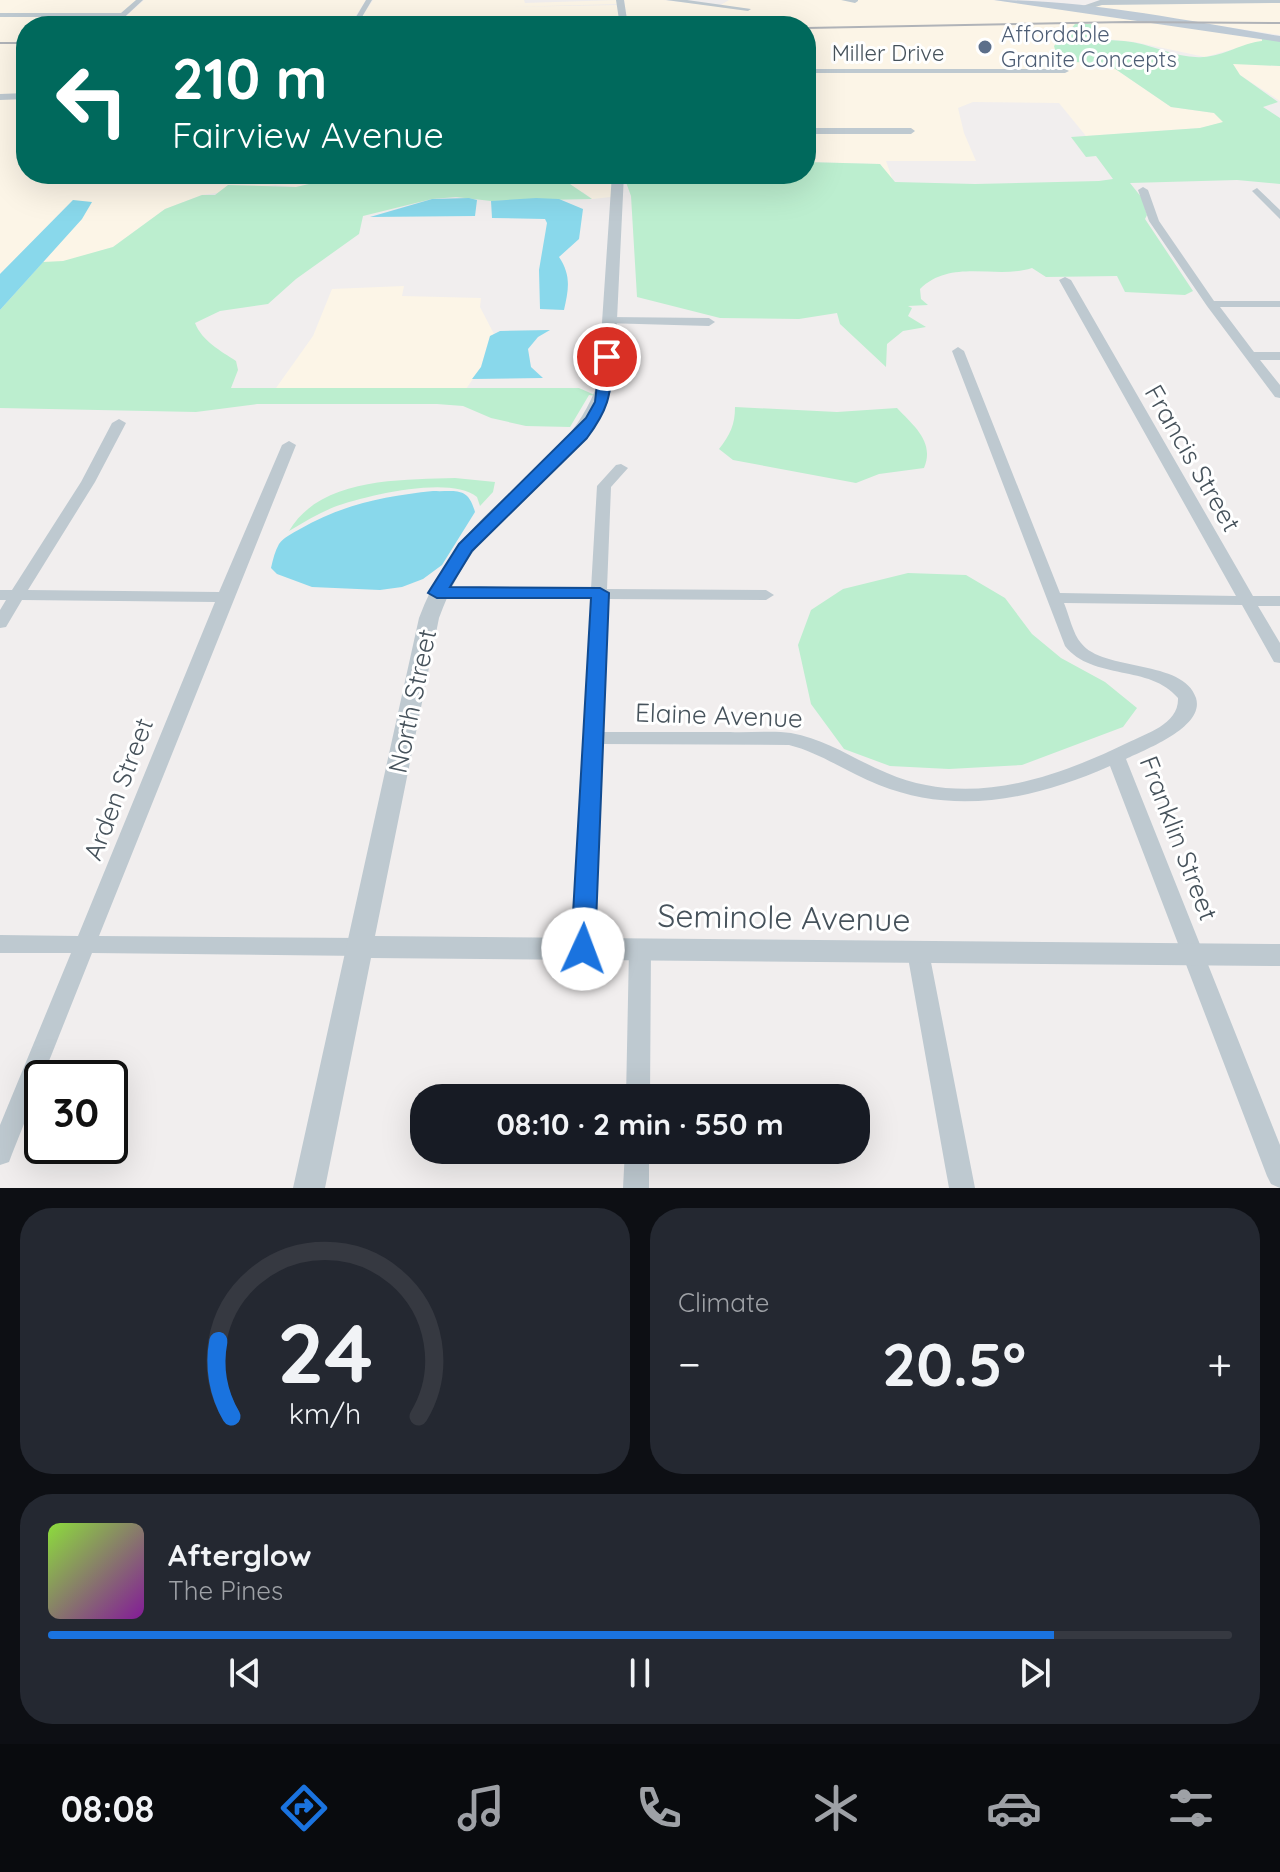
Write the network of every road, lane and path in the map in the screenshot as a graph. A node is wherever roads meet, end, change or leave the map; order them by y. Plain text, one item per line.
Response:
1 (140, 0) edge
2 (669, 0) edge
3 (725, 0) edge
4 (844, 0) edge
5 (999, 0) edge
6 (1028, 0) edge
7 (1280, 0) edge
8 (855, 1) edge
9 (715, 6) junction
10 (1080, 8) junction
11 (748, 9) dead end
12 (0, 15) edge
13 (123, 15) joint
14 (1280, 38) edge
15 (816, 71) edge
16 (1065, 71) dead end
17 (816, 131) edge
18 (911, 131) dead end
19 (617, 184) edge
20 (1143, 190) dead end
21 (1257, 191) dead end
22 (1280, 216) edge
23 (1065, 280) dead end
24 (1211, 304) junction
25 (1280, 304) edge
26 (608, 321) junction
27 (709, 322) dead end
28 (958, 351) dead end
29 (1251, 356) junction
30 (1280, 356) edge
31 (1280, 394) edge
32 (119, 423) dead end
33 (289, 445) dead end
34 (621, 468) dead end
35 (437, 593) junction
36 (600, 593) junction
37 (8, 595) edge
38 (766, 595) dead end
39 (224, 597) junction
40 (1055, 598) junction
41 (1246, 601) junction
42 (1280, 601) edge
43 (0, 623) edge
44 (1280, 658) edge
45 (592, 738) junction
46 (1116, 757) junction
47 (0, 944) edge
48 (87, 945) junction
49 (362, 947) junction
50 (583, 949) junction
51 (640, 949) junction
52 (918, 952) junction
53 (1194, 954) junction
54 (1280, 955) edge
55 (638, 1084) edge
56 (0, 1154) edge
57 (637, 1164) edge
58 (1280, 1176) edge
59 (309, 1188) edge
60 (636, 1188) edge
61 (962, 1188) edge

1 - 13 street
2 - 9 street
3 - 9 street
4 - 8 street
5 - 10 main road
6 - 10 main road
7 - 10 street
9 - 11 street
10 - 14 main road
12 - 13 street
15 - 16 street, Miller Drive
17 - 18 street
19 - 26 street, North Street
20 - 24 street
21 - 22 street
23 - 41 street, Francis Street
24 - 25 street
24 - 29 street
26 - 27 street
26 - 35 street, North Street
28 - 40 street, Franklin Street
29 - 30 street
29 - 31 street
32 - 37 street
33 - 39 street, Arden Street
34 - 36 street
35 - 36 street
35 - 49 street, North Street
36 - 38 street
36 - 45 street
37 - 39 street
37 - 43 street
39 - 48 street, Arden Street
40 - 41 street
40 - 46 street, Franklin Street
41 - 42 street
41 - 44 street, Francis Street
45 - 46 street, Elaine Avenue
45 - 50 street
46 - 53 street, Franklin Street
47 - 48 street, Seminole Avenue
48 - 49 street, Seminole Avenue
48 - 56 street, Arden Street
49 - 50 street, Seminole Avenue
49 - 59 street, North Street
50 - 51 street, Seminole Avenue
51 - 52 street, Seminole Avenue
51 - 55 street
52 - 53 street, Seminole Avenue
52 - 61 street
53 - 54 street, Seminole Avenue
53 - 58 street, Franklin Street
57 - 60 street

